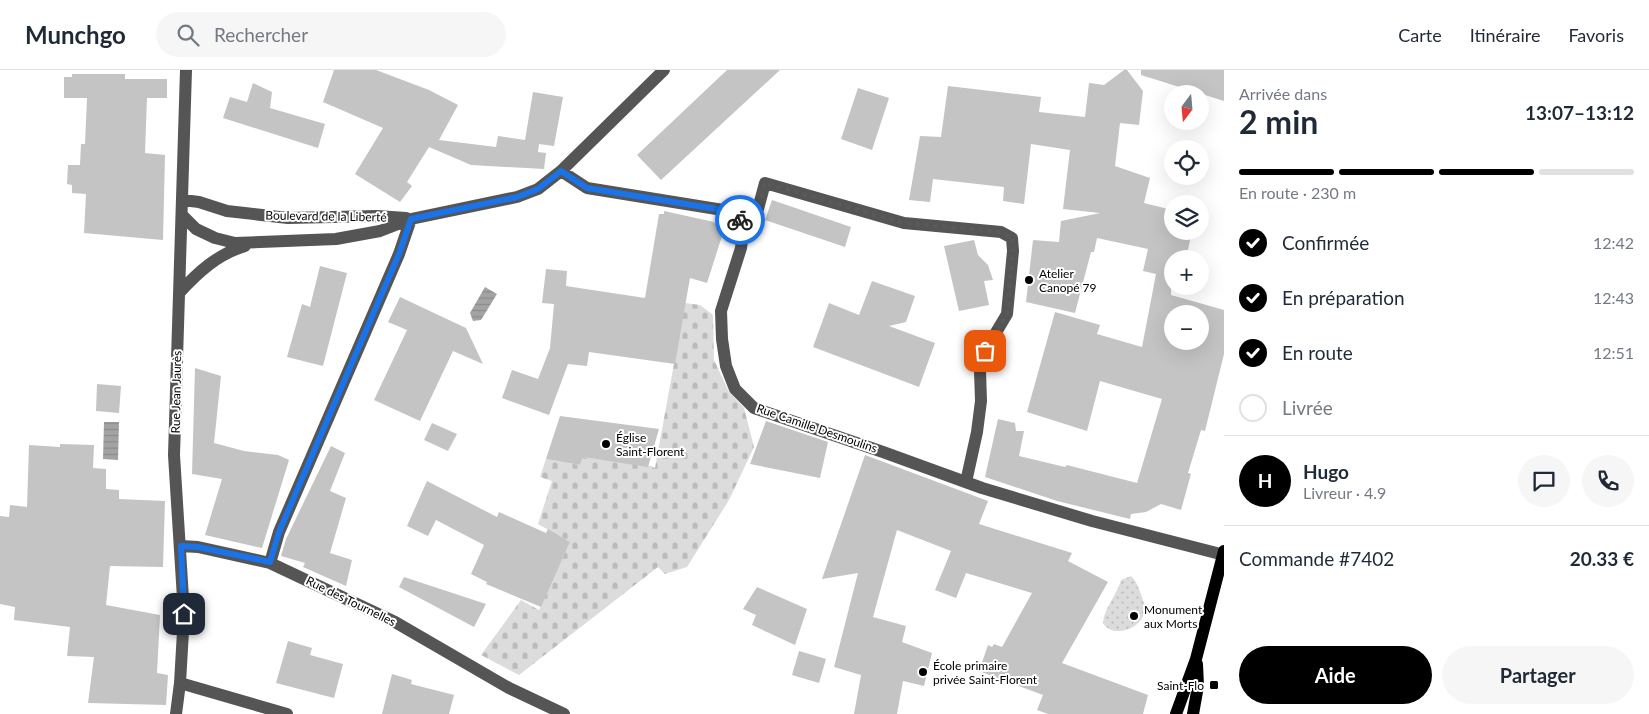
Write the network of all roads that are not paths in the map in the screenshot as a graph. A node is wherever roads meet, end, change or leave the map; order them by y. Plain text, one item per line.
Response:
1 (186, 70) edge
2 (664, 70) edge
3 (561, 171) junction
4 (183, 200) junction
5 (182, 215) junction
6 (411, 219) junction
7 (740, 220) junction
8 (256, 243) junction
9 (179, 293) junction
10 (966, 482) junction
11 (181, 546) junction
12 (1224, 553) edge
13 (270, 562) junction
14 (1196, 659) junction
15 (180, 683) junction
16 (176, 714) edge
17 (288, 714) edge
18 (564, 714) edge
19 (1176, 714) edge
20 (1193, 714) edge

1 - 4 street, Rue Jean Jaurès
2 - 3 street, Boulevard de la Liberté
3 - 6 street, Boulevard de la Liberté
3 - 7 street
4 - 5 street, Rue Jean Jaurès
4 - 6 street, Boulevard de la Liberté
5 - 8 street, Boulevard de la Liberté
5 - 9 street, Rue Jean Jaurès
6 - 8 street, Boulevard de la Liberté
6 - 13 street
7 - 10 street, Rue Camille Desmoulins
7 - 10 street
8 - 9 street, Boulevard de la Liberté
9 - 11 street, Rue Jean Jaurès
10 - 12 street, Rue Camille Desmoulins
11 - 13 street, Rue des Tournelles
11 - 15 street, Rue Jean Jaurès
12 - 14 main road
13 - 18 street, Rue des Tournelles
14 - 19 main road
14 - 20 main road
15 - 16 street, Rue Jean Jaurès
15 - 17 street

